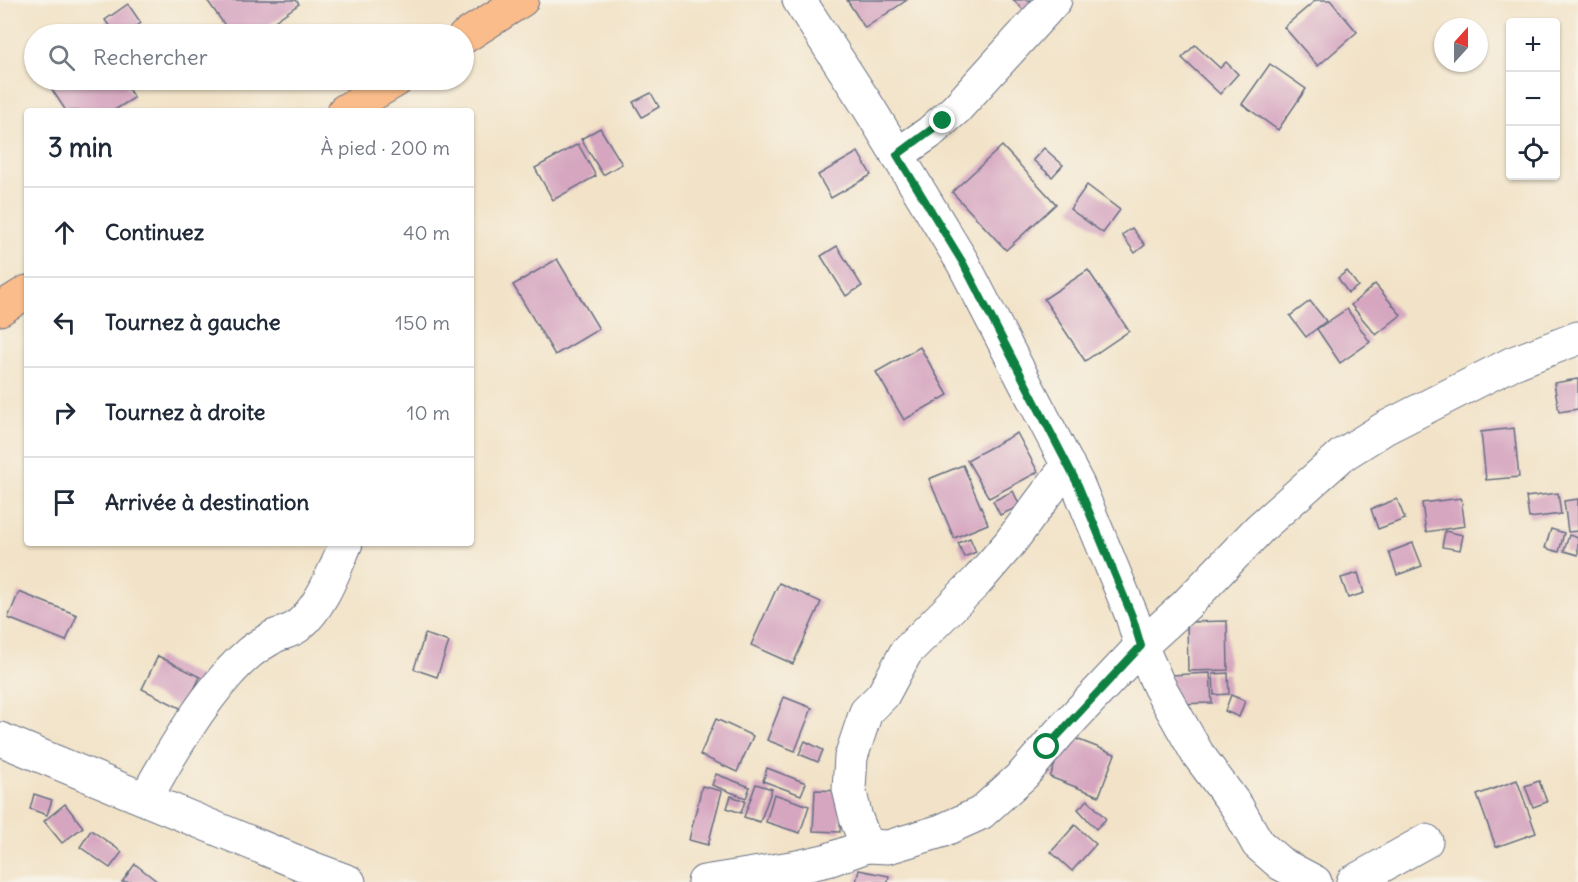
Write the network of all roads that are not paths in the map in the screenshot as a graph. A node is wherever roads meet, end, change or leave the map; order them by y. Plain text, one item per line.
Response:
1 (522, 0) edge
2 (799, 0) edge
3 (1055, 0) edge
4 (474, 31) edge
5 (897, 155) junction
6 (24, 294) edge
7 (0, 309) edge
8 (1578, 338) edge
9 (1068, 465) junction
10 (345, 546) edge
11 (1141, 646) junction
12 (0, 739) edge
13 (146, 798) junction
14 (1425, 841) dead end
15 (867, 846) junction
16 (313, 876) edge
17 (349, 882) edge
18 (704, 882) edge
19 (1315, 882) edge
20 (1353, 882) edge

1 - 4 highway
2 - 5 street
3 - 5 street
5 - 9 street
6 - 7 highway
8 - 11 street
9 - 11 street
9 - 15 street
10 - 13 street
11 - 15 street
11 - 19 street
12 - 13 street
13 - 16 street
14 - 20 street
15 - 18 street
16 - 17 street

